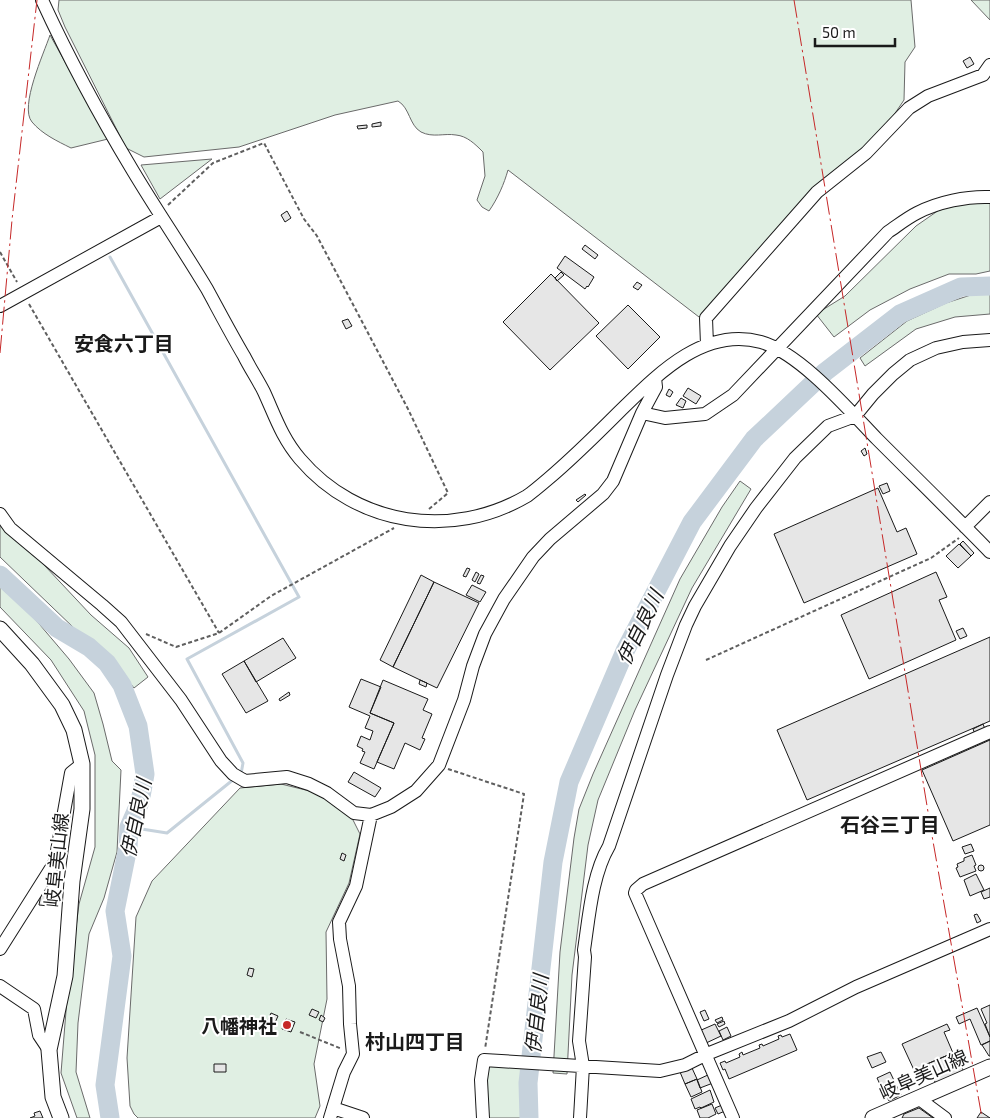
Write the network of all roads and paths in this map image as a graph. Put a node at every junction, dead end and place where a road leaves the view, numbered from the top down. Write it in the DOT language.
graph roads {
  1 [pos="42,0"];
  2 [pos="988,75"];
  3 [pos="990,197"];
  4 [pos="160,215"];
  5 [pos="0,252"];
  6 [pos="23,294"];
  7 [pos="0,306"];
  8 [pos="990,340"];
  9 [pos="707,346"];
  10 [pos="777,349"];
  11 [pos="655,378"];
  12 [pos="642,413"];
  13 [pos="852,413"];
  14 [pos="990,502"];
  15 [pos="0,514"];
  16 [pos="413,520"];
  17 [pos="967,529"];
  18 [pos="990,552"];
  19 [pos="0,629"];
  20 [pos="144,633"];
  21 [pos="219,633"];
  22 [pos="706,660"];
  23 [pos="990,732"];
  24 [pos="82,764"];
  25 [pos="439,765"];
  26 [pos="371,815"];
  27 [pos="990,929"];
  28 [pos="0,949"];
  29 [pos="0,986"];
  30 [pos="300,1032"];
  31 [pos="49,1050"];
  32 [pos="353,1054"];
  33 [pos="706,1054"];
  34 [pos="489,1060"];
  35 [pos="578,1065"];
  36 [pos="990,1067"];
  37 [pos="918,1098"];
  38 [pos="331,1113"];
  39 [pos="61,1118"];
  40 [pos="363,1118"];
  41 [pos="483,1118"];
  42 [pos="580,1118"];
  43 [pos="733,1118"];
  44 [pos="873,1118"];
  45 [pos="945,1118"];
  1 -- 4 [label="street"];
  2 -- 9 [label="street"];
  3 -- 10 [label="street"];
  4 -- 6 [label="street"];
  4 -- 16 [label="street"];
  4 -- 16 [label="path"];
  5 -- 6 [label="path"];
  6 -- 7 [label="street"];
  6 -- 21 [label="path"];
  8 -- 13 [label="street"];
  9 -- 10 [label="street"];
  9 -- 11 [label="street"];
  10 -- 12 [label="street"];
  10 -- 13 [label="street"];
  11 -- 12 [label="street"];
  11 -- 16 [label="street"];
  12 -- 25 [label="street"];
  13 -- 17 [label="street"];
  13 -- 35 [label="street"];
  14 -- 17 [label="street"];
  15 -- 26 [label="street"];
  16 -- 21 [label="path"];
  17 -- 18 [label="street"];
  17 -- 22 [label="path"];
  19 -- 24 [label="main road, 岐阜美山線"];
  20 -- 21 [label="path"];
  23 -- 33 [label="street"];
  24 -- 28 [label="street"];
  24 -- 31 [label="main road, 岐阜美山線"];
  25 -- 26 [label="street"];
  25 -- 34 [label="path"];
  26 -- 32 [label="street"];
  27 -- 33 [label="street"];
  29 -- 31 [label="street"];
  30 -- 32 [label="path"];
  31 -- 39 [label="main road, 岐阜美山線"];
  32 -- 38 [label="street"];
  33 -- 35 [label="street"];
  33 -- 43 [label="street"];
  34 -- 35 [label="street"];
  34 -- 41 [label="street"];
  35 -- 42 [label="street"];
  36 -- 37 [label="main road, 岐阜美山線"];
  37 -- 44 [label="main road, 岐阜美山線"];
  37 -- 45 [label="street"];
  38 -- 40 [label="street"];
}
